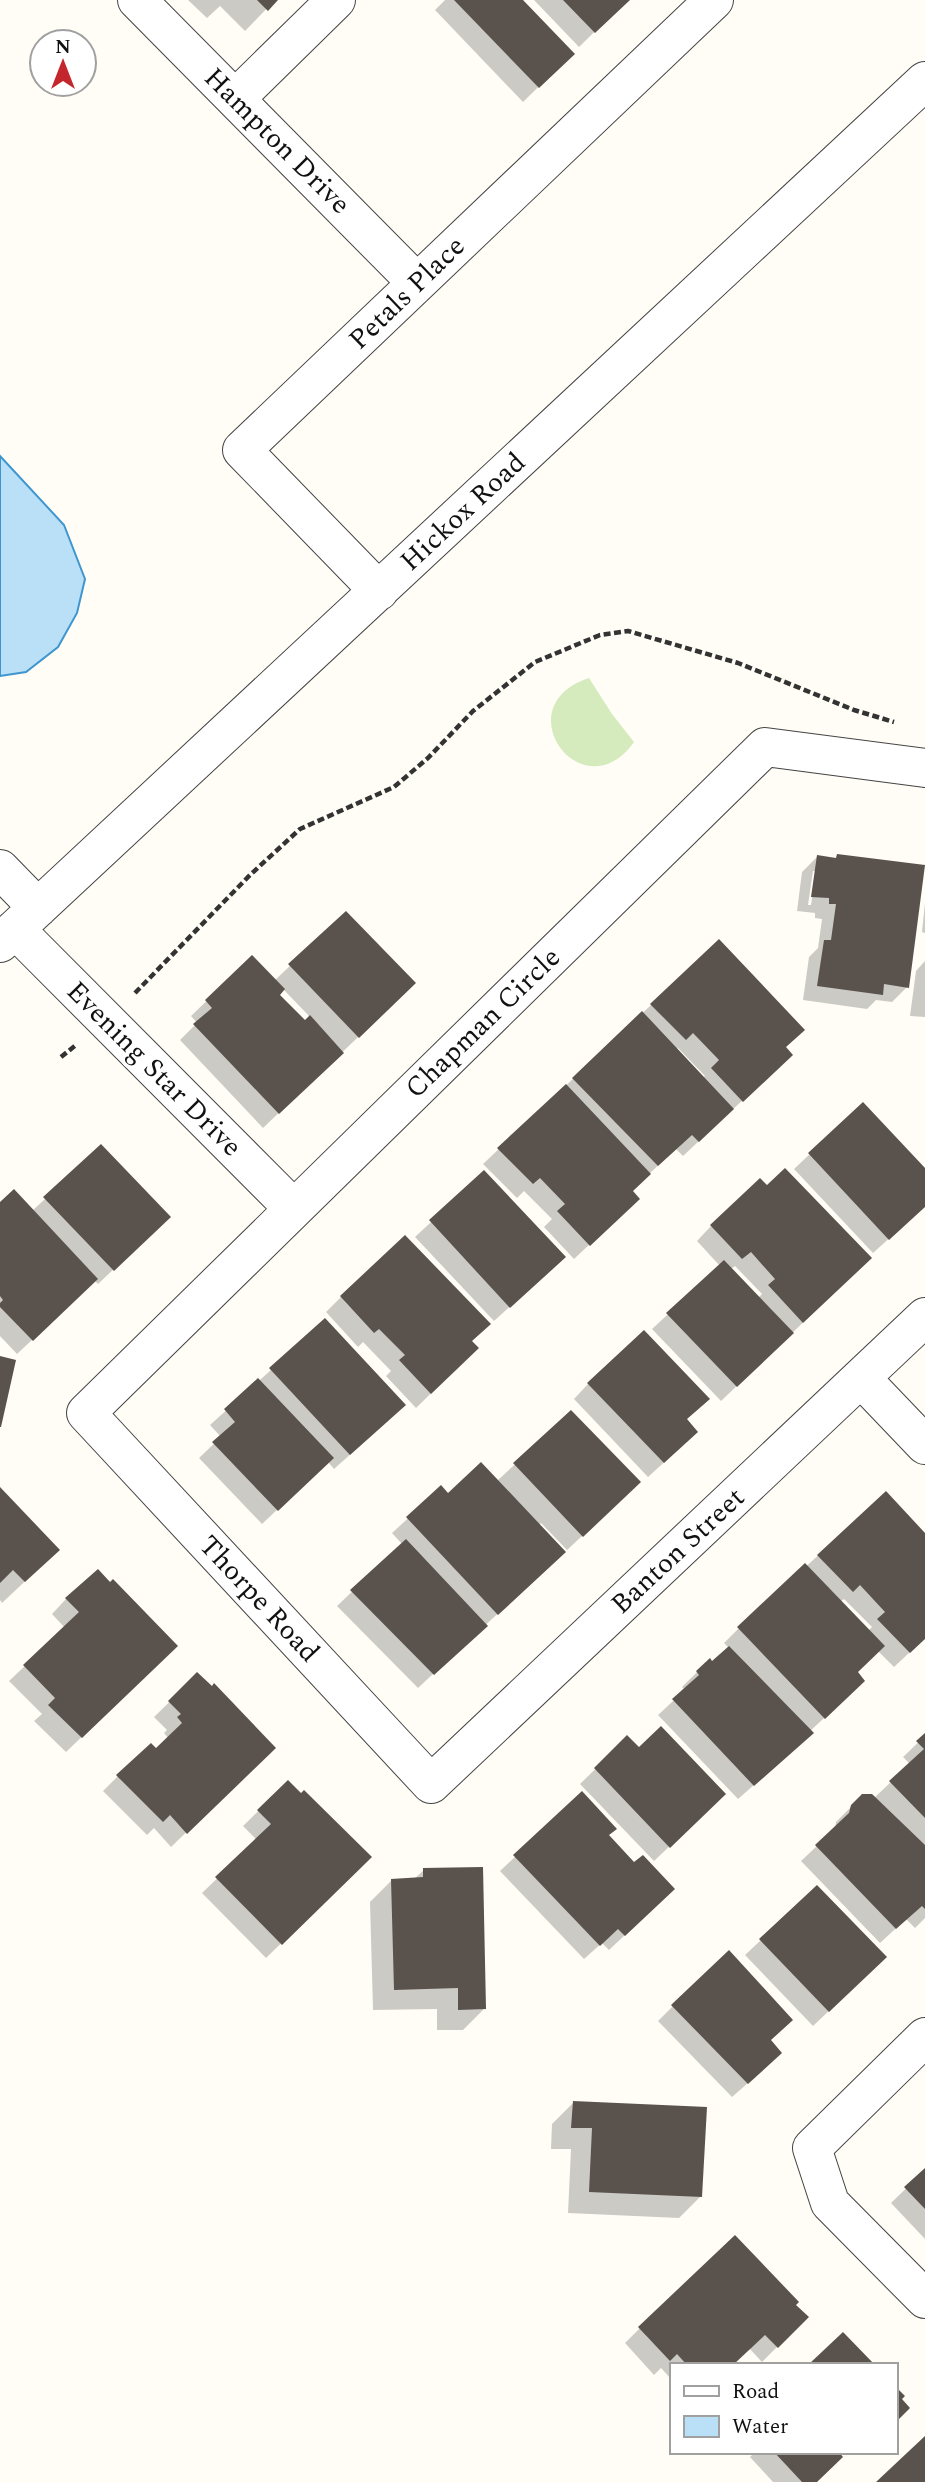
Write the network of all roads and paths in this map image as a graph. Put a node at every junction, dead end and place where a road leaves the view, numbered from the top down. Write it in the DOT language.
graph roads {
  1 [pos="137,0"];
  2 [pos="336,0"];
  3 [pos="714,0"];
  4 [pos="925,81"];
  5 [pos="235,99"];
  6 [pos="417,283"];
  7 [pos="379,591"];
  8 [pos="901,724"];
  9 [pos="925,768"];
  10 [pos="0,869"];
  11 [pos="18,926"];
  12 [pos="107,1021"];
  13 [pos="61,1057"];
  14 [pos="293,1208"];
  15 [pos="925,1317"];
  16 [pos="861,1378"];
  17 [pos="86,1413"];
  18 [pos="925,1446"];
  19 [pos="431,1784"];
  20 [pos="925,2037"];
  21 [pos="925,2299"];
  1 -- 5 [label="street, Hampton Drive"];
  2 -- 5 [label="street"];
  3 -- 6 [label="street, Petals Place"];
  4 -- 7 [label="street, Hickox Road"];
  5 -- 6 [label="street, Hampton Drive"];
  6 -- 7 [label="street, Petals Place"];
  7 -- 11 [label="street, Hickox Road"];
  8 -- 12 [label="path"];
  9 -- 14 [label="street, Chapman Circle"];
  10 -- 11 [label="street, Evening Star Drive"];
  11 -- 12 [label="street, Evening Star Drive"];
  12 -- 13 [label="path"];
  12 -- 14 [label="street, Evening Star Drive"];
  14 -- 17 [label="street, Chapman Circle"];
  15 -- 16 [label="street, Banton Street"];
  16 -- 18 [label="street"];
  16 -- 19 [label="street, Banton Street"];
  17 -- 19 [label="street, Thorpe Road"];
  20 -- 21 [label="street"];
}
